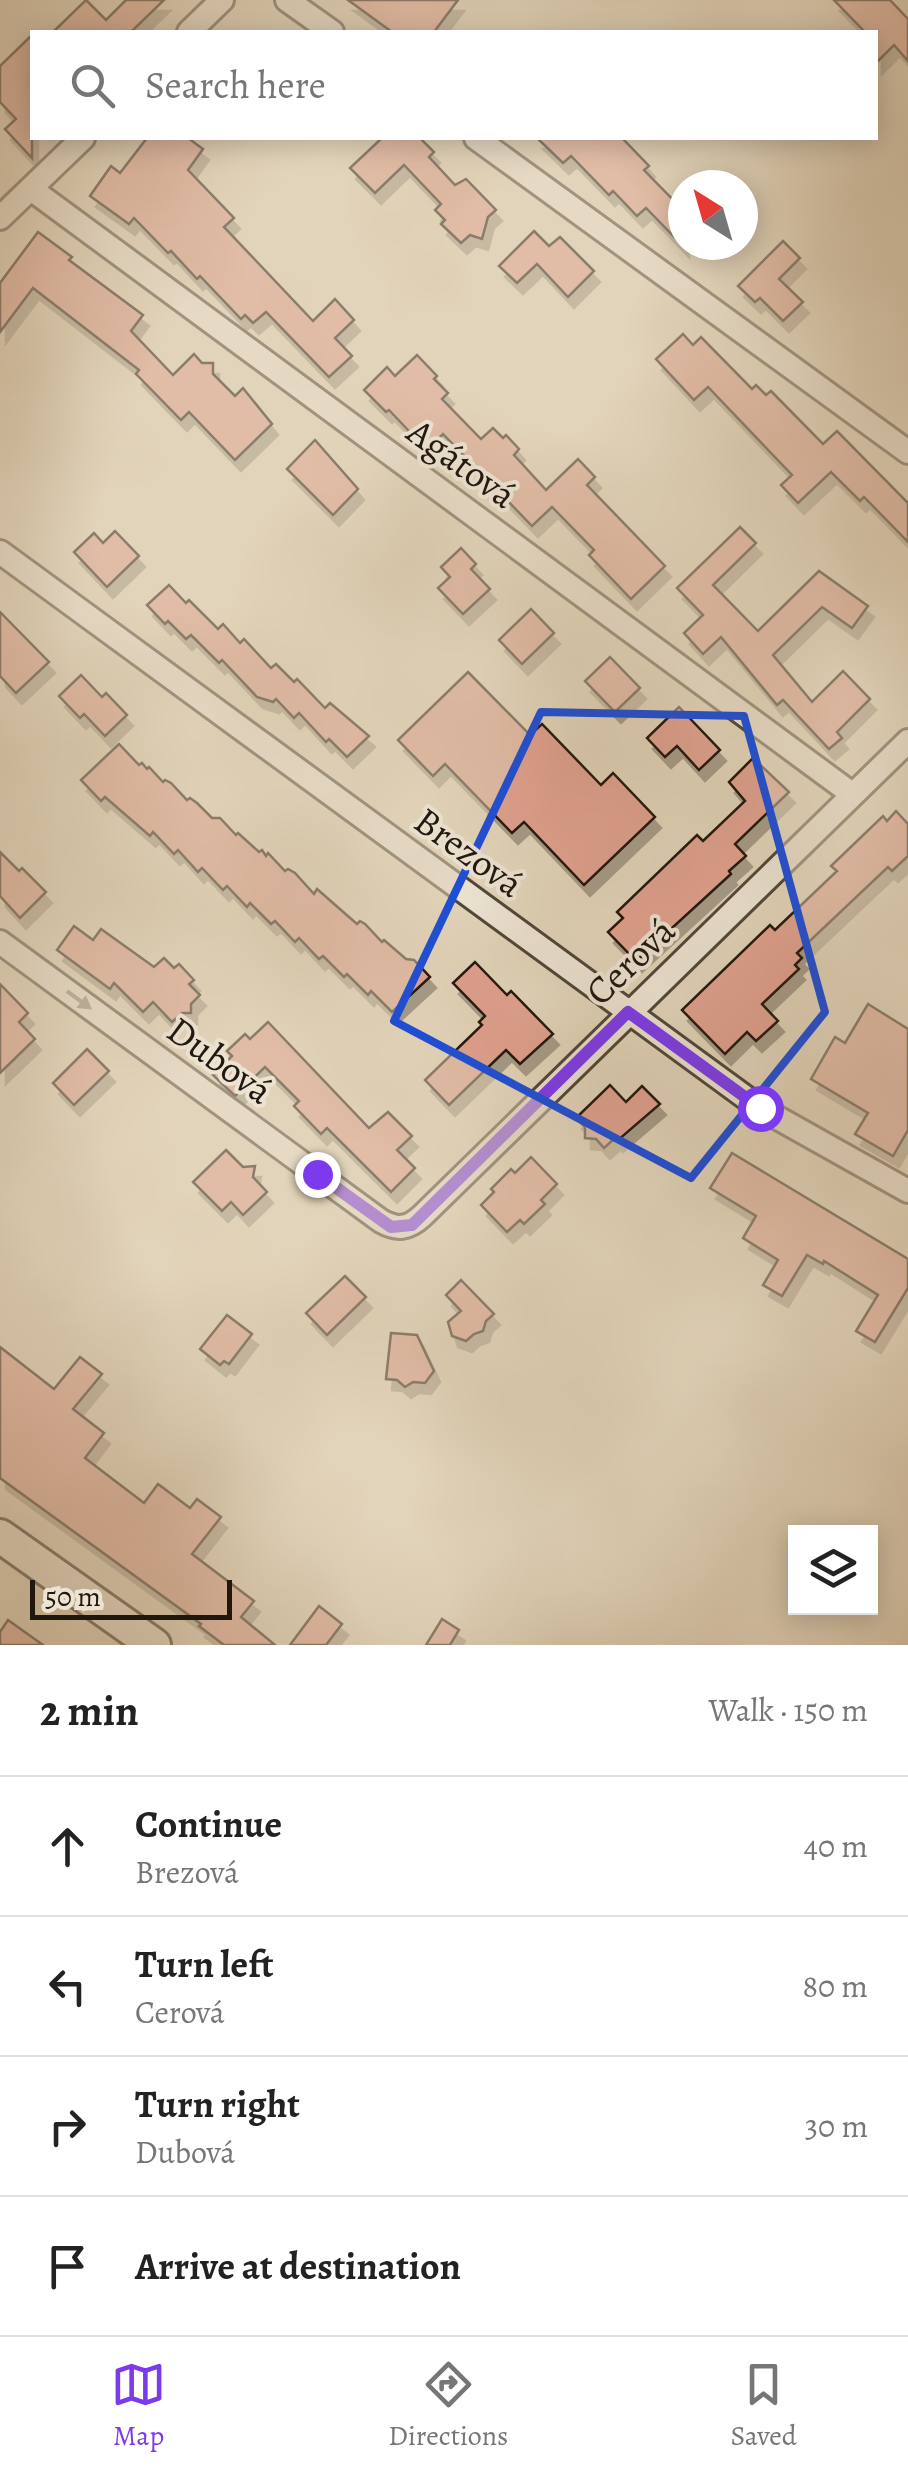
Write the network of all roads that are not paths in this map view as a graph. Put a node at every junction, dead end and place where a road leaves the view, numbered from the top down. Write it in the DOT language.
graph roads {
  1 [pos="222,0"];
  2 [pos="287,0"];
  3 [pos="191,30"];
  4 [pos="329,30"];
  5 [pos="81,140"];
  6 [pos="479,140"];
  7 [pos="31,189"];
  8 [pos="0,218"];
  9 [pos="908,452"];
  10 [pos="0,552"];
  11 [pos="908,741"];
  12 [pos="852,794"];
  13 [pos="0,942"];
  14 [pos="628,1012"];
  15 [pos="908,1191"];
  16 [pos="400,1228"];
  17 [pos="0,1536"];
  18 [pos="154,1645"];
  1 -- 3 [label="street"];
  2 -- 4 [label="street"];
  5 -- 7 [label="street"];
  6 -- 9 [label="street"];
  7 -- 8 [label="street"];
  7 -- 12 [label="street, Agátová"];
  10 -- 14 [label="street, Brezová"];
  11 -- 12 [label="street, Cerová"];
  12 -- 14 [label="street, Cerová"];
  13 -- 16 [label="street, Dubová, one-way"];
  14 -- 15 [label="street, Brezová"];
  14 -- 16 [label="street, Cerová"];
  17 -- 18 [label="main road"];
}
